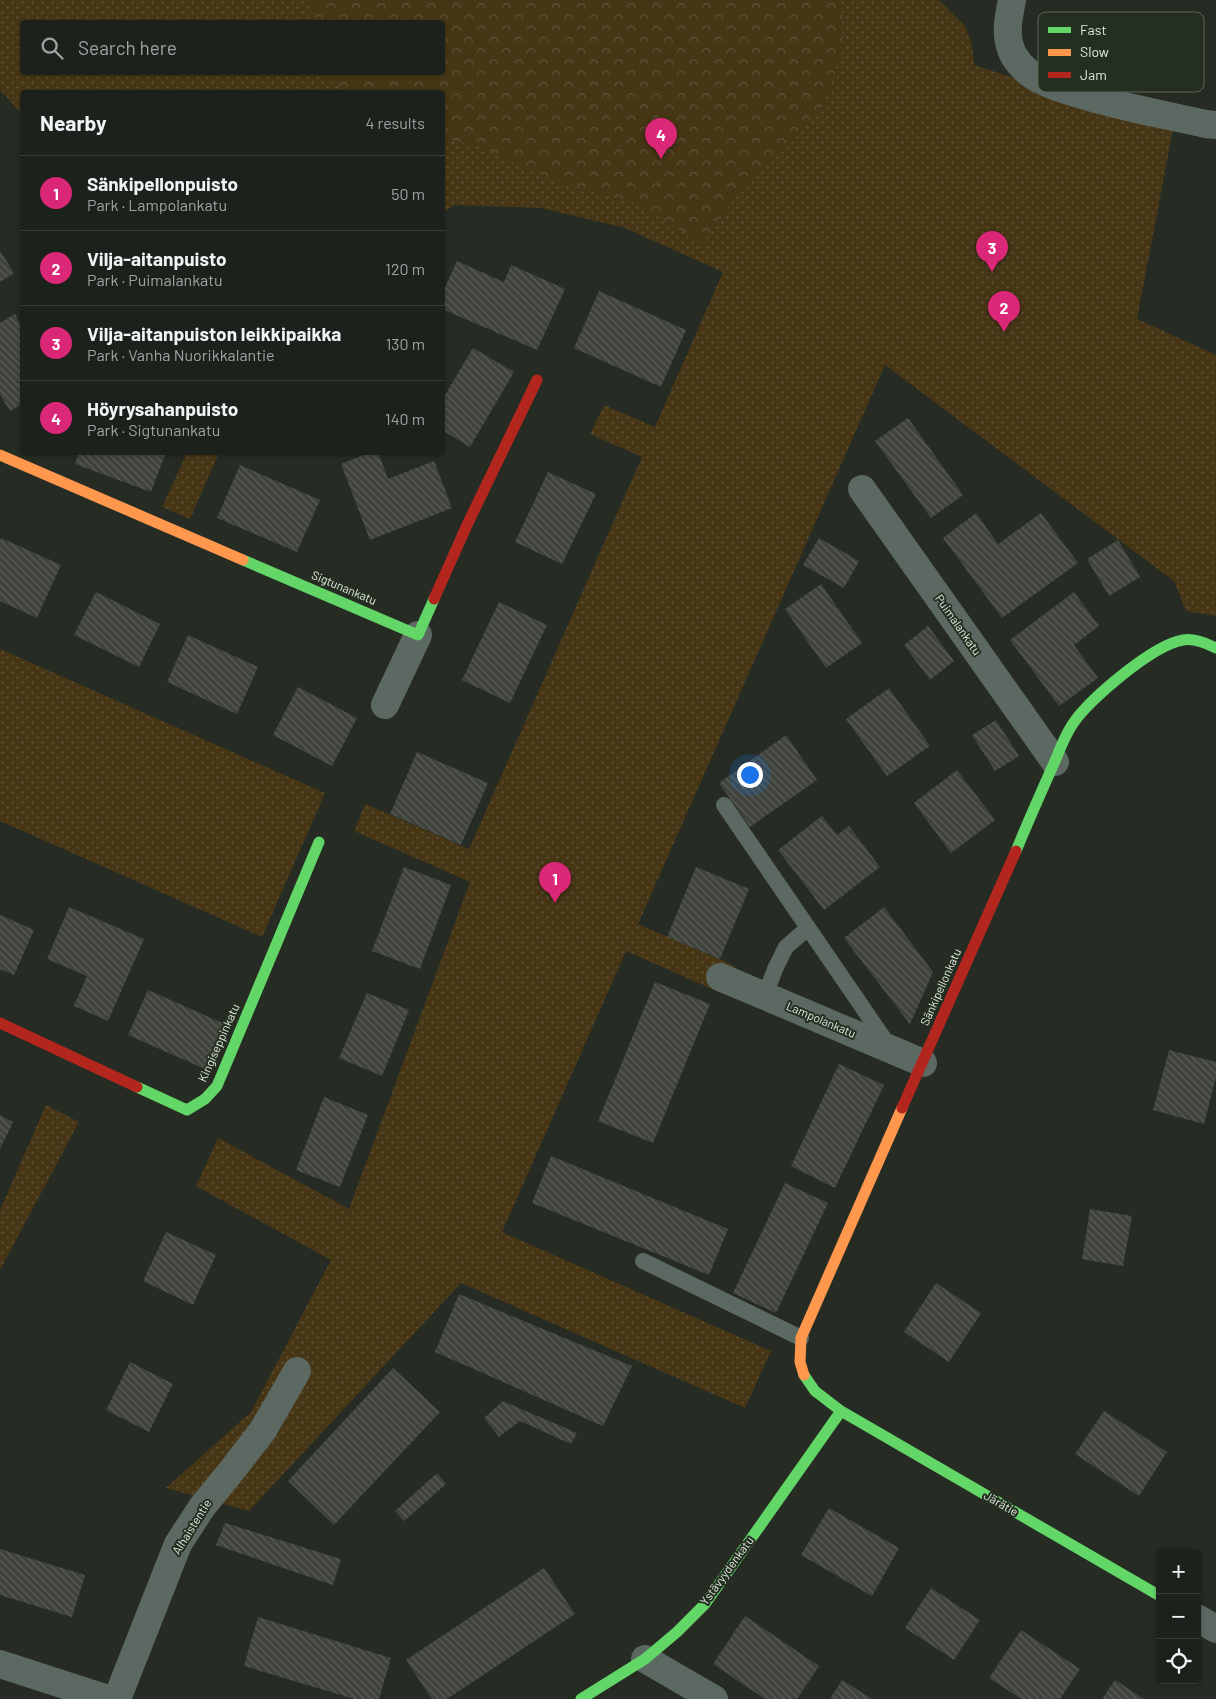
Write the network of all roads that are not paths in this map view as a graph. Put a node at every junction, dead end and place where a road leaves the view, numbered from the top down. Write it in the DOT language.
graph roads {
  1 [pos="1012,0"];
  2 [pos="1038,79"];
  3 [pos="1073,92"];
  4 [pos="1216,125"];
  5 [pos="537,380"];
  6 [pos="0,455"];
  7 [pos="862,489"];
  8 [pos="418,635"];
  9 [pos="1216,648"];
  10 [pos="385,705"];
  11 [pos="1055,762"];
  12 [pos="724,805"];
  13 [pos="319,842"];
  14 [pos="808,928"];
  15 [pos="720,977"];
  16 [pos="765,996"];
  17 [pos="0,1023"];
  18 [pos="892,1050"];
  19 [pos="923,1063"];
  20 [pos="643,1262"];
  21 [pos="801,1338"];
  22 [pos="297,1371"];
  23 [pos="841,1412"];
  24 [pos="1157,1594"];
  25 [pos="1201,1620"];
  26 [pos="1216,1629"];
  27 [pos="644,1659"];
  28 [pos="0,1664"];
  29 [pos="108,1699"];
  30 [pos="117,1699"];
  31 [pos="581,1699"];
  32 [pos="714,1699"];
  1 -- 2 [label="street"];
  3 -- 4 [label="street"];
  5 -- 8 [label="street"];
  6 -- 8 [label="street, Sigtunankatu"];
  7 -- 11 [label="street, Puimalankatu"];
  8 -- 10 [label="street"];
  9 -- 11 [label="street, Sänkipellonkatu"];
  11 -- 19 [label="street, Sänkipellonkatu"];
  12 -- 14 [label="lane"];
  13 -- 17 [label="street, Kingiseppinkatu"];
  14 -- 16 [label="lane"];
  14 -- 18 [label="lane"];
  15 -- 16 [label="street, Lampolankatu"];
  16 -- 18 [label="street, Lampolankatu"];
  18 -- 19 [label="street, Lampolankatu"];
  19 -- 21 [label="street, Sänkipellonkatu"];
  20 -- 21 [label="lane"];
  21 -- 23 [label="street, Sänkipellonkatu"];
  22 -- 30 [label="street, Alhaistentie"];
  23 -- 24 [label="street, Järätie"];
  23 -- 27 [label="street, Ystävyydenkatu"];
  25 -- 26 [label="street"];
  27 -- 31 [label="street, Ystävyydenkatu"];
  27 -- 32 [label="street"];
  28 -- 29 [label="street"];
}
